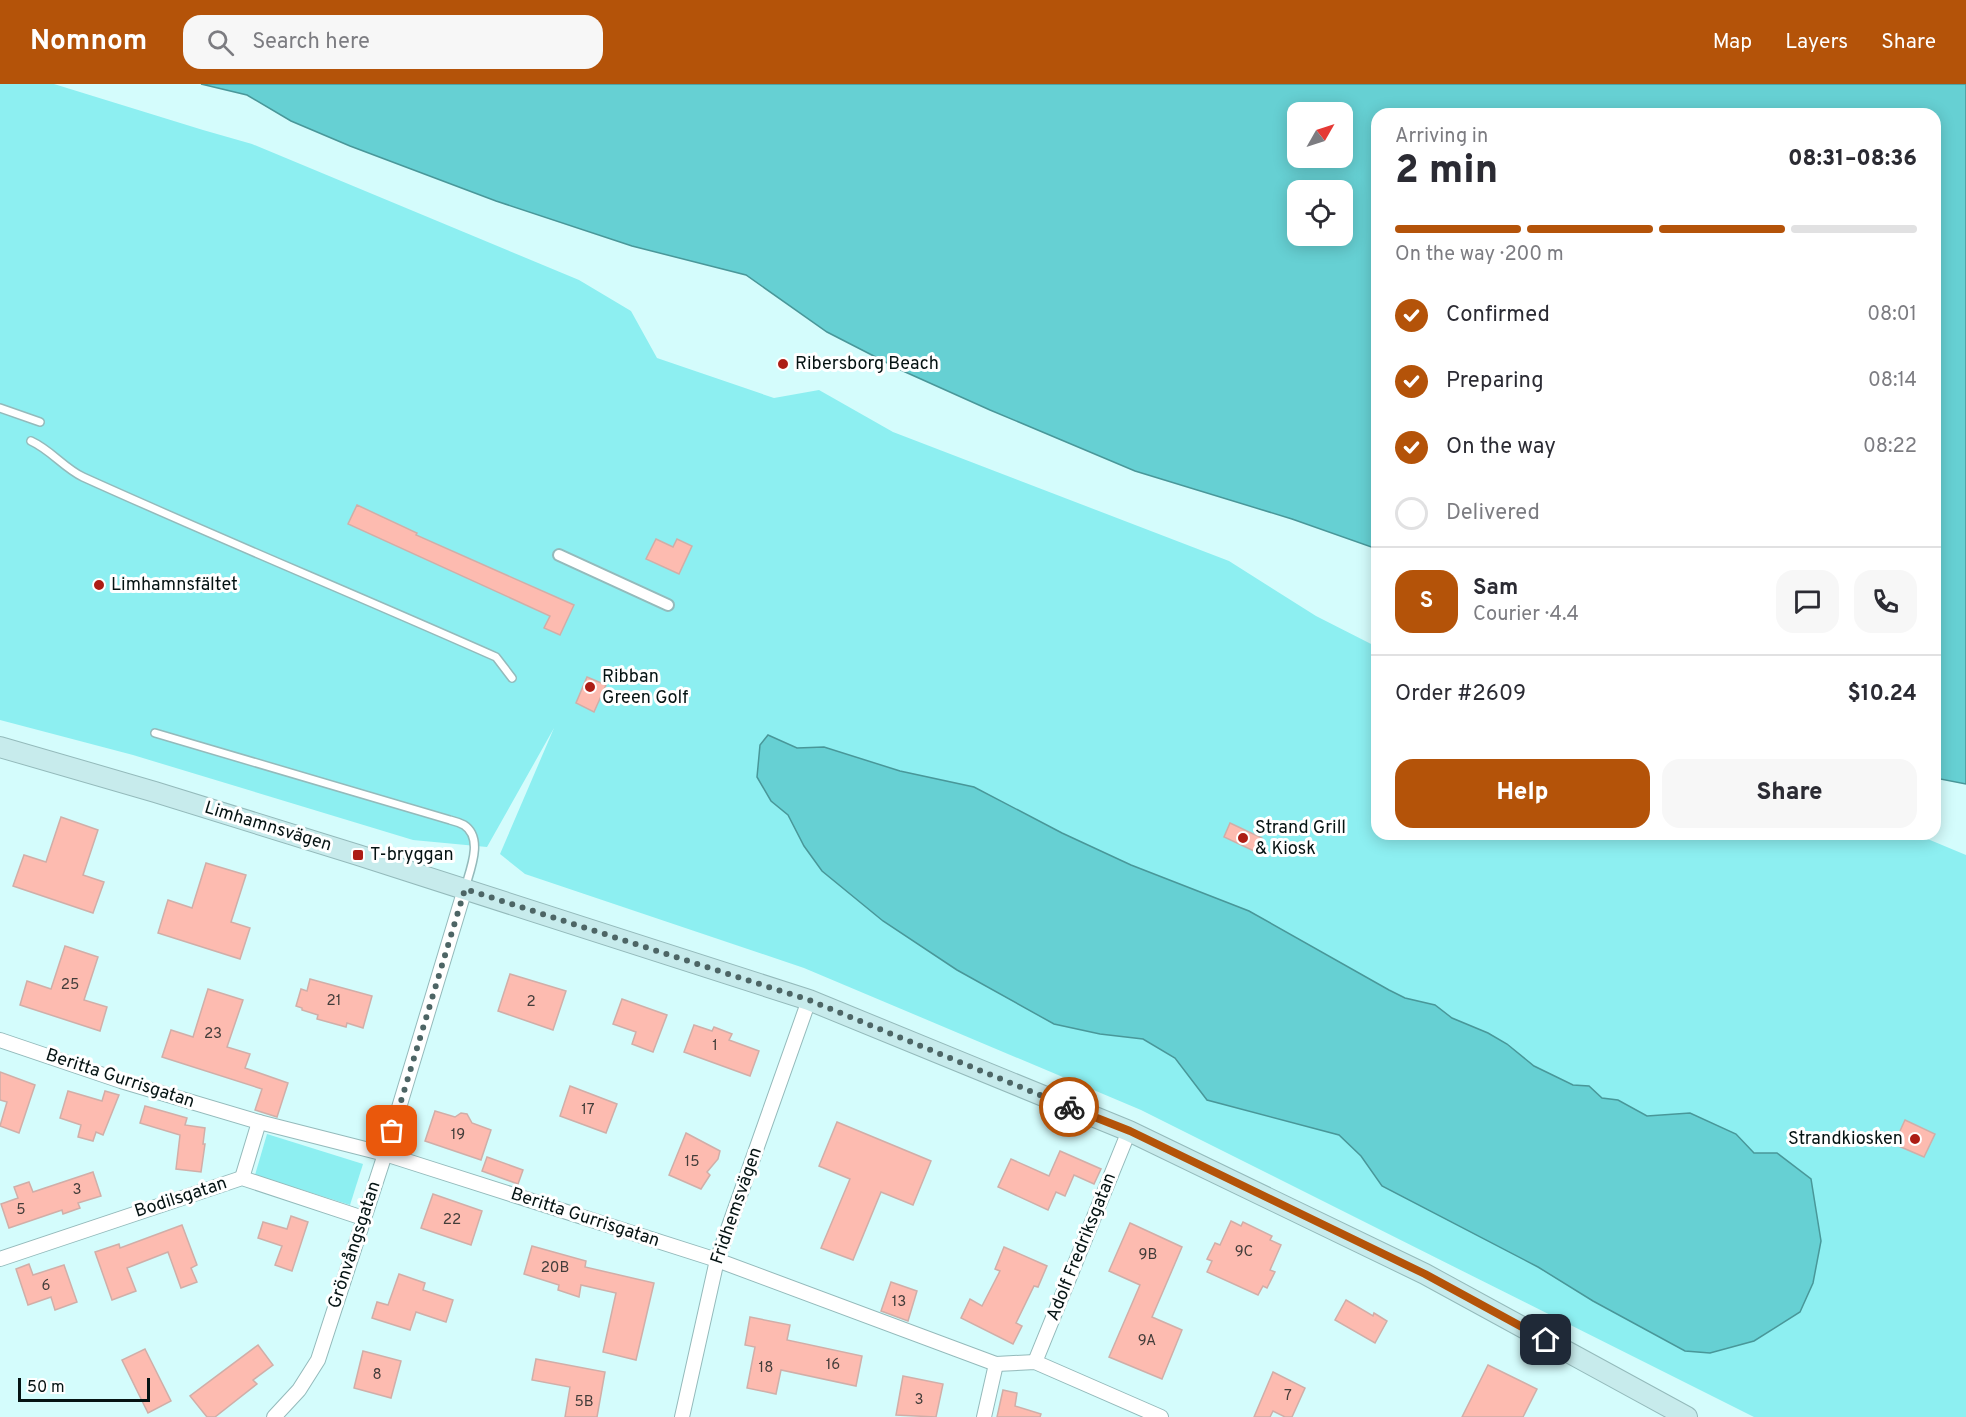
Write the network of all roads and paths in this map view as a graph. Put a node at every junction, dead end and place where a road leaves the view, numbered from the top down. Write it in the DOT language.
graph roads {
  1 [pos="0,408"];
  2 [pos="40,422"];
  3 [pos="31,441"];
  4 [pos="559,555"];
  5 [pos="668,605"];
  6 [pos="512,678"];
  7 [pos="155,733"];
  8 [pos="0,747"];
  9 [pos="465,889"];
  10 [pos="809,1000"];
  11 [pos="0,1040"];
  12 [pos="259,1122"];
  13 [pos="1130,1131"];
  14 [pos="385,1154"];
  15 [pos="242,1178"];
  16 [pos="363,1218"];
  17 [pos="0,1258"];
  18 [pos="717,1260"];
  19 [pos="1035,1362"];
  20 [pos="996,1364"];
  21 [pos="274,1417"];
  22 [pos="682,1417"];
  23 [pos="984,1417"];
  24 [pos="1161,1417"];
  25 [pos="1687,1417"];
  1 -- 2 [label="lane"];
  3 -- 6 [label="lane"];
  4 -- 5 [label="street"];
  7 -- 9 [label="lane"];
  8 -- 9 [label="main road, Limhamnsvägen"];
  9 -- 10 [label="main road, Limhamnsvägen"];
  9 -- 14 [label="street, Grönvångsgatan"];
  10 -- 13 [label="main road, Limhamnsvägen"];
  10 -- 18 [label="street, Fridhemsvägen"];
  11 -- 12 [label="street, Beritta Gurrisgatan"];
  12 -- 14 [label="street, Beritta Gurrisgatan"];
  12 -- 15 [label="street"];
  13 -- 19 [label="street, Adolf Fredriksgatan"];
  13 -- 25 [label="main road, Limhamnsvägen"];
  14 -- 16 [label="street, Grönvångsgatan"];
  14 -- 18 [label="street, Beritta Gurrisgatan"];
  15 -- 16 [label="street, Bodilsgatan"];
  15 -- 17 [label="street, Bodilsgatan"];
  16 -- 21 [label="street, Grönvångsgatan"];
  18 -- 20 [label="street, Beritta Gurrisgatan"];
  18 -- 22 [label="street, Fridhemsvägen"];
  19 -- 20 [label="street, Beritta Gurrisgatan"];
  19 -- 24 [label="street, Beritta Gurrisgatan"];
  20 -- 23 [label="street"];
}
